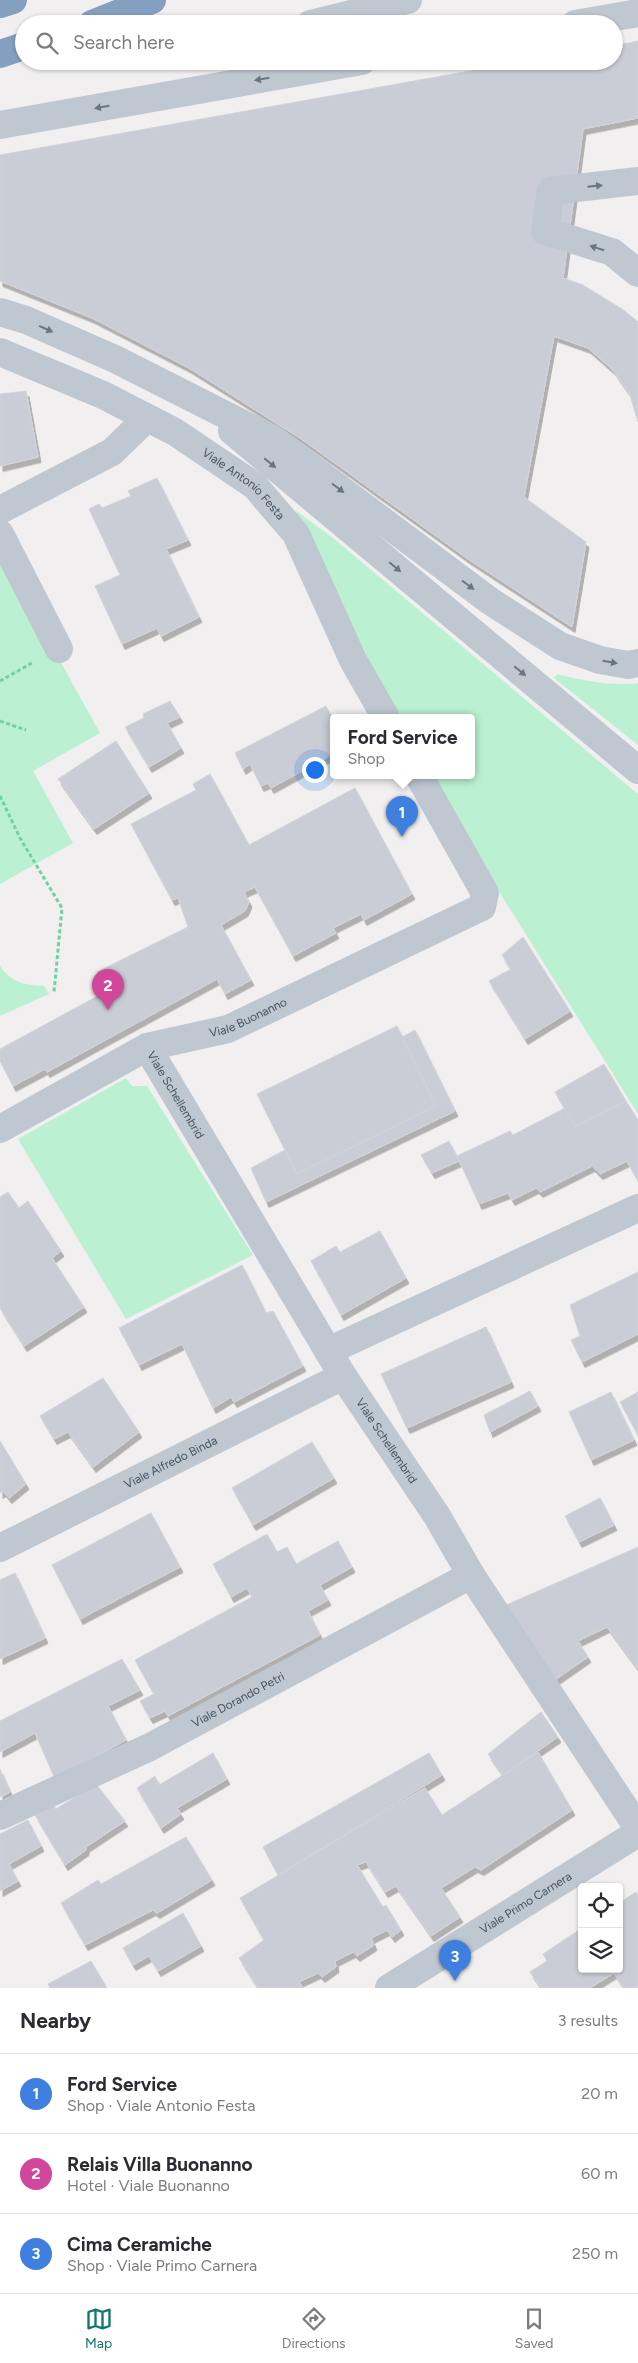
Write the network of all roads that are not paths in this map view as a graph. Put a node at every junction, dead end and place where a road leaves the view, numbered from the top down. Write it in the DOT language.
graph roads {
  1 [pos="13,0"];
  2 [pos="152,0"];
  3 [pos="408,0"];
  4 [pos="0,4"];
  5 [pos="638,13"];
  6 [pos="114,15"];
  7 [pos="347,15"];
  8 [pos="623,16"];
  9 [pos="15,49"];
  10 [pos="0,54"];
  11 [pos="15,56"];
  12 [pos="0,58"];
  13 [pos="311,70"];
  14 [pos="0,125"];
  15 [pos="638,181"];
  16 [pos="638,273"];
  17 [pos="0,312"];
  18 [pos="0,352"];
  19 [pos="193,398"];
  20 [pos="148,418"];
  21 [pos="0,510"];
  22 [pos="0,534"];
  23 [pos="58,648"];
  24 [pos="638,664"];
  25 [pos="384,714"];
  26 [pos="638,770"];
  27 [pos="420,779"];
  28 [pos="147,1047"];
  29 [pos="0,1129"];
  30 [pos="638,1208"];
  31 [pos="328,1352"];
  32 [pos="343,1376"];
  33 [pos="0,1548"];
  34 [pos="471,1576"];
  35 [pos="0,1816"];
  36 [pos="638,1828"];
  37 [pos="638,1833"];
  38 [pos="390,1988"];
  1 -- 4 [label="highway"];
  2 -- 6 [label="highway"];
  3 -- 7 [label="street"];
  5 -- 8 [label="street"];
  9 -- 10 [label="highway"];
  11 -- 12 [label="street"];
  13 -- 14 [label="street, one-way"];
  16 -- 15 [label="street, one-way"];
  17 -- 19 [label="street, one-way"];
  18 -- 20 [label="street, Viale Antonio Festa"];
  19 -- 24 [label="street, one-way"];
  19 -- 26 [label="street, one-way"];
  20 -- 21 [label="street"];
  20 -- 25 [label="street, Viale Antonio Festa"];
  22 -- 23 [label="street"];
  27 -- 28 [label="street, Viale Buonanno"];
  28 -- 29 [label="street, Viale Buonanno"];
  28 -- 31 [label="street, Viale Schellembrid"];
  30 -- 31 [label="street"];
  31 -- 32 [label="street, Viale Schellembrid"];
  32 -- 33 [label="street, Viale Alfredo Binda"];
  32 -- 34 [label="street, Viale Schellembrid"];
  34 -- 35 [label="street, Viale Dorando Petri"];
  34 -- 36 [label="street, Viale Schellembrid"];
  37 -- 38 [label="street, Viale Primo Carnera"];
}
